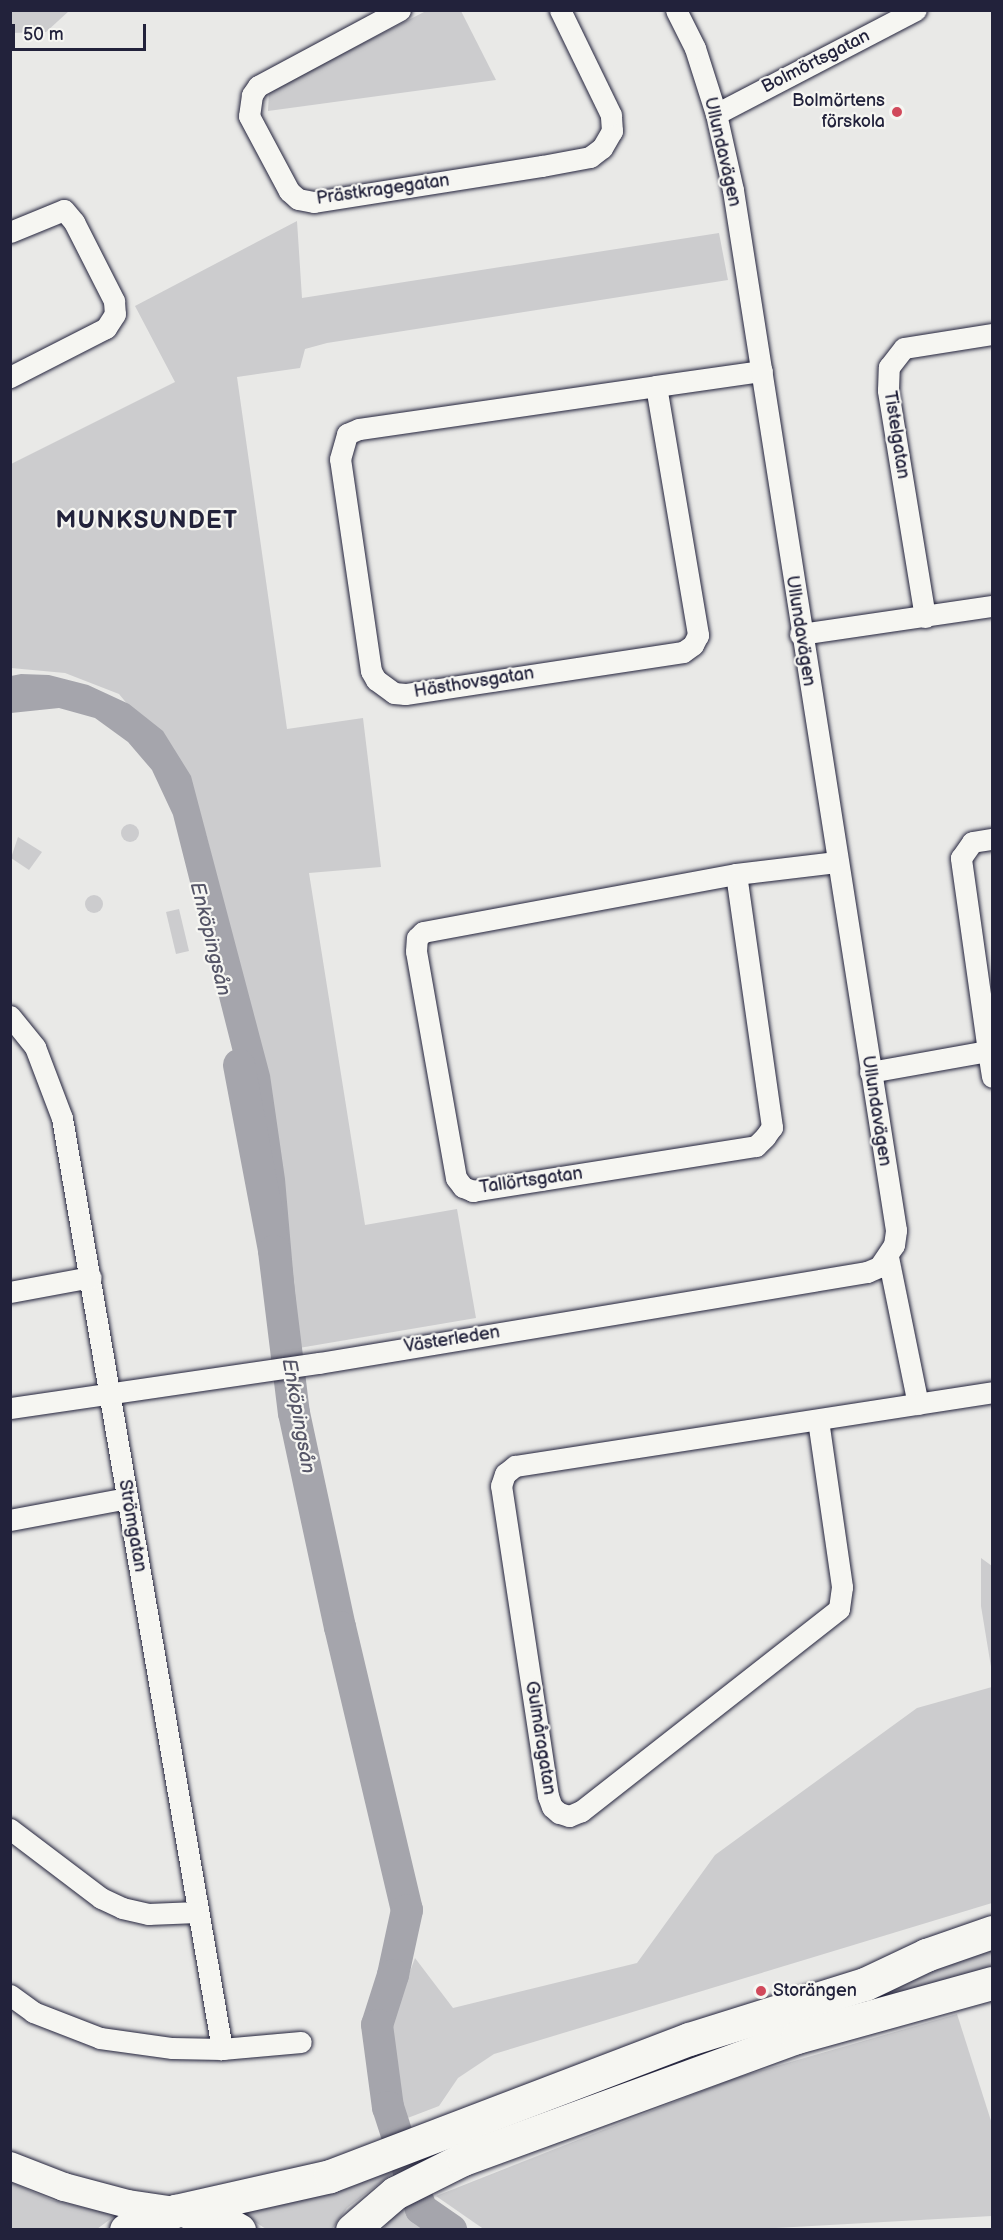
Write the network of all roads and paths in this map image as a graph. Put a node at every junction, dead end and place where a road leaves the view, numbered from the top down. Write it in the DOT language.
graph roads {
  1 [pos="400,10"];
  2 [pos="560,10"];
  3 [pos="676,10"];
  4 [pos="916,10"];
  5 [pos="716,114"];
  6 [pos="10,232"];
  7 [pos="993,334"];
  8 [pos="762,371"];
  9 [pos="10,377"];
  10 [pos="656,386"];
  11 [pos="993,606"];
  12 [pos="925,617"];
  13 [pos="800,634"];
  14 [pos="993,839"];
  15 [pos="836,862"];
  16 [pos="736,874"];
  17 [pos="10,1016"];
  18 [pos="988,1051"];
  19 [pos="870,1072"];
  20 [pos="993,1077"];
  21 [pos="888,1257"];
  22 [pos="91,1277"];
  23 [pos="10,1292"];
  24 [pos="993,1392"];
  25 [pos="108,1393"];
  26 [pos="918,1404"];
  27 [pos="10,1408"];
  28 [pos="818,1420"];
  29 [pos="127,1498"];
  30 [pos="10,1520"];
  31 [pos="10,1829"];
  32 [pos="197,1912"];
  33 [pos="993,1932"];
  34 [pos="993,1945"];
  35 [pos="881,1978"];
  36 [pos="993,1983"];
  37 [pos="10,1995"];
  38 [pos="301,2042"];
  39 [pos="222,2049"];
  40 [pos="10,2166"];
  41 [pos="179,2211"];
  42 [pos="126,2229"];
  43 [pos="239,2229"];
  44 [pos="352,2229"];
  1 -- 2 [label="street, Prästkragegatan"];
  3 -- 5 [label="street, Ullundavägen"];
  4 -- 5 [label="street, Bolmörtsgatan"];
  5 -- 8 [label="street, Ullundavägen"];
  6 -- 9 [label="street"];
  7 -- 12 [label="street, Tistelgatan"];
  8 -- 10 [label="street, Hästhovsgatan"];
  8 -- 13 [label="street, Ullundavägen"];
  10 -- 10 [label="street, Hästhovsgatan"];
  11 -- 12 [label="street"];
  12 -- 13 [label="street"];
  13 -- 15 [label="street, Ullundavägen"];
  14 -- 18 [label="street"];
  15 -- 16 [label="street, Tallörtsgatan"];
  15 -- 19 [label="street, Ullundavägen"];
  16 -- 16 [label="street, Tallörtsgatan"];
  17 -- 22 [label="street, Strömgatan"];
  18 -- 19 [label="street"];
  18 -- 20 [label="street"];
  19 -- 21 [label="street, Ullundavägen"];
  21 -- 25 [label="street, Västerleden"];
  21 -- 26 [label="street"];
  22 -- 23 [label="street"];
  22 -- 25 [label="street, Strömgatan"];
  24 -- 26 [label="street, Gulmåragatan"];
  25 -- 27 [label="street, Västerleden"];
  25 -- 29 [label="street, Strömgatan"];
  26 -- 28 [label="street, Gulmåragatan"];
  28 -- 28 [label="street, Gulmåragatan"];
  29 -- 30 [label="street"];
  29 -- 32 [label="street, Strömgatan"];
  31 -- 32 [label="street"];
  32 -- 39 [label="street, Strömgatan"];
  33 -- 35 [label="main road"];
  34 -- 35 [label="main road"];
  35 -- 41 [label="main road"];
  36 -- 44 [label="main road"];
  37 -- 39 [label="street"];
  38 -- 39 [label="street"];
  40 -- 41 [label="main road"];
  41 -- 42 [label="main road"];
  41 -- 43 [label="main road"];
}
